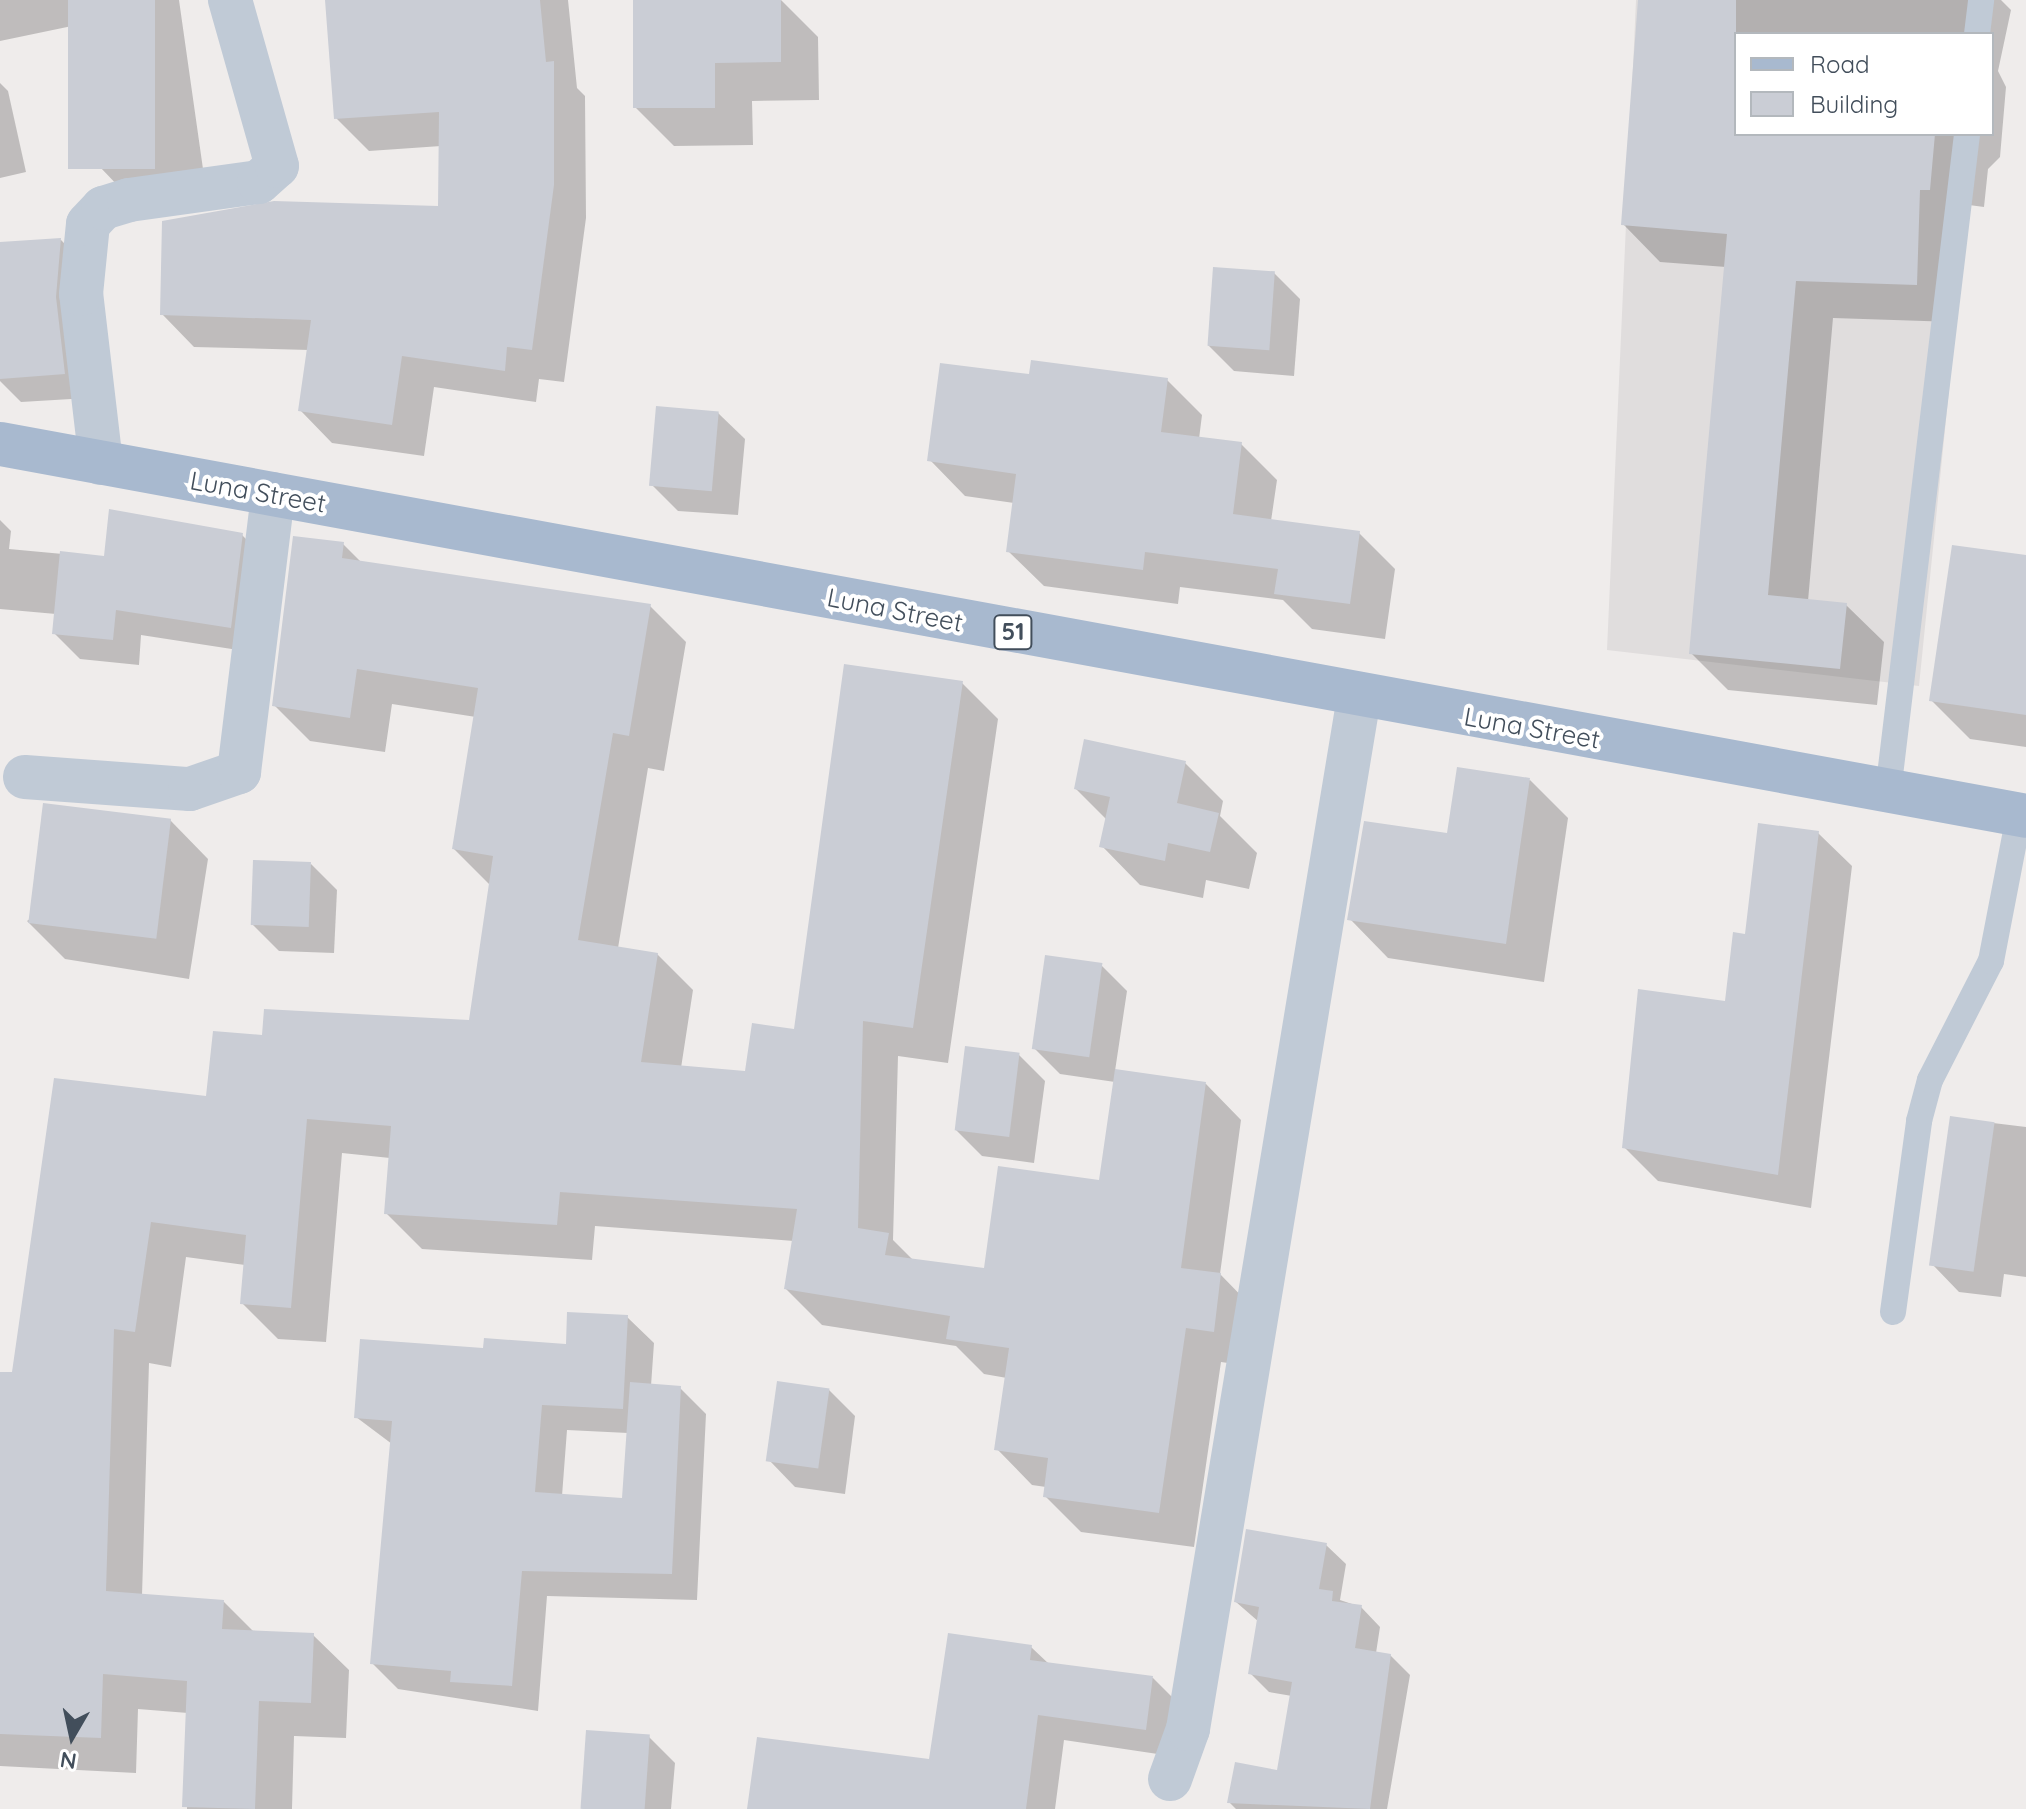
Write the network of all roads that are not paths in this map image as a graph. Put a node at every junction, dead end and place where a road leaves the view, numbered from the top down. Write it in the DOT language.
graph roads {
  1 [pos="230,0"];
  2 [pos="1981,0"];
  3 [pos="1977,32"];
  4 [pos="1967,136"];
  5 [pos="0,444"];
  6 [pos="101,463"];
  7 [pos="273,494"];
  8 [pos="1359,697"];
  9 [pos="25,777"];
  10 [pos="1888,792"];
  11 [pos="2023,815"];
  12 [pos="1893,1312"];
  13 [pos="1170,1779"];
  1 -- 6 [label="street"];
  2 -- 3 [label="lane"];
  4 -- 10 [label="lane"];
  5 -- 6 [label="main road, Luna Street / 51"];
  6 -- 7 [label="main road, Luna Street / 51"];
  7 -- 8 [label="main road, Luna Street / 51"];
  7 -- 9 [label="street"];
  8 -- 10 [label="main road, Luna Street / 51"];
  8 -- 13 [label="street"];
  10 -- 11 [label="main road, Luna Street / 51"];
  11 -- 12 [label="lane"];
}
